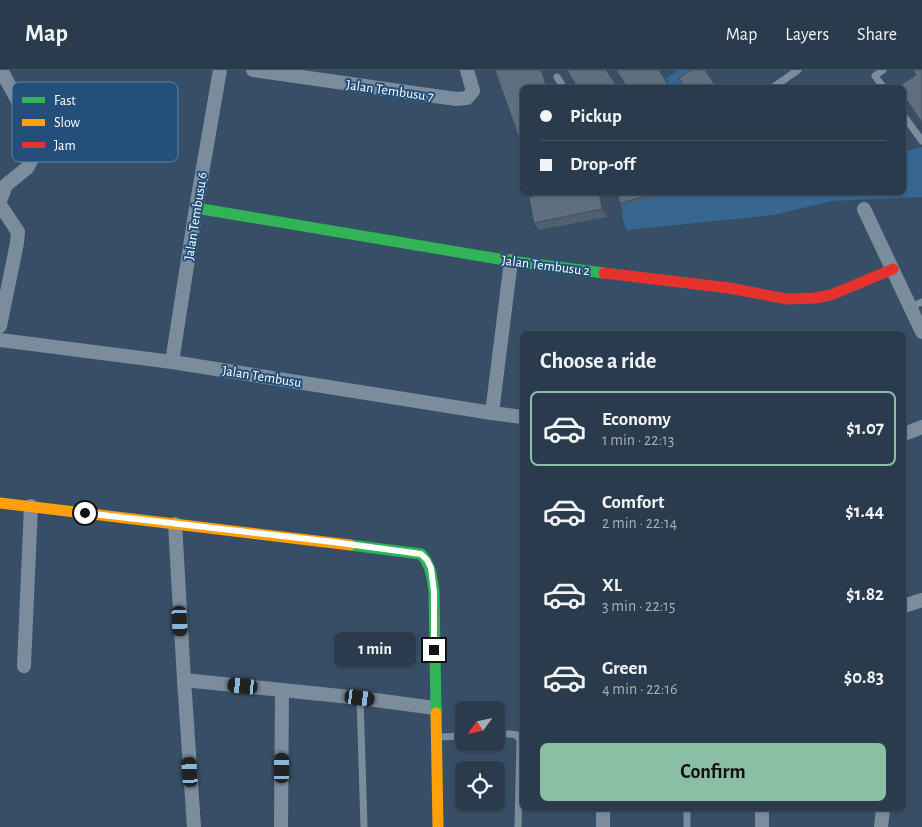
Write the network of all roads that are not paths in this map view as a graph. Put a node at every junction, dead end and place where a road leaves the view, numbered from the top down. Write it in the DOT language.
graph roads {
  1 [pos="1,70"];
  2 [pos="220,70"];
  3 [pos="254,70"];
  4 [pos="467,70"];
  5 [pos="798,70"];
  6 [pos="884,70"];
  7 [pos="557,77"];
  8 [pos="562,85"];
  9 [pos="776,85"];
  10 [pos="882,85"];
  11 [pos="12,90"];
  12 [pos="906,119"];
  13 [pos="922,141"];
  14 [pos="30,162"];
  15 [pos="0,203"];
  16 [pos="196,208"];
  17 [pos="864,210"];
  18 [pos="511,261"];
  19 [pos="893,270"];
  20 [pos="916,305"];
  21 [pos="0,326"];
  22 [pos="922,332"];
  23 [pos="0,340"];
  24 [pos="172,362"];
  25 [pos="492,413"];
  26 [pos="520,417"];
  27 [pos="922,427"];
  28 [pos="906,433"];
  29 [pos="0,503"];
  30 [pos="31,506"];
  31 [pos="175,524"];
  32 [pos="922,600"];
  33 [pos="906,605"];
  34 [pos="24,666"];
  35 [pos="184,680"];
  36 [pos="282,690"];
  37 [pos="360,698"];
  38 [pos="435,708"];
  39 [pos="505,734"];
  40 [pos="455,736"];
  41 [pos="436,737"];
  42 [pos="603,811"];
  43 [pos="687,811"];
  44 [pos="762,811"];
  45 [pos="883,811"];
  46 [pos="194,827"];
  47 [pos="281,827"];
  48 [pos="364,827"];
  49 [pos="438,827"];
  50 [pos="518,827"];
  51 [pos="603,827"];
  52 [pos="687,827"];
  53 [pos="762,827"];
  54 [pos="881,827"];
  1 -- 11 [label="street"];
  2 -- 16 [label="street, Jalan Tembusu 6"];
  3 -- 4 [label="street, Jalan Tembusu 7"];
  5 -- 9 [label="lane"];
  6 -- 10 [label="lane"];
  7 -- 8 [label="lane"];
  12 -- 13 [label="lane"];
  14 -- 15 [label="street"];
  15 -- 21 [label="street"];
  16 -- 18 [label="street, Jalan Tembusu 2"];
  16 -- 24 [label="street, Jalan Tembusu 6"];
  17 -- 19 [label="street"];
  18 -- 19 [label="street, Jalan Tembusu 2"];
  18 -- 25 [label="street"];
  19 -- 20 [label="street"];
  20 -- 22 [label="street"];
  23 -- 24 [label="street, Jalan Tembusu"];
  24 -- 25 [label="street, Jalan Tembusu"];
  25 -- 26 [label="street, Jalan Tembusu"];
  27 -- 28 [label="street"];
  29 -- 30 [label="street"];
  30 -- 31 [label="street"];
  30 -- 34 [label="street"];
  31 -- 35 [label="street"];
  31 -- 38 [label="street"];
  32 -- 33 [label="street"];
  35 -- 36 [label="street"];
  35 -- 46 [label="street"];
  36 -- 37 [label="street"];
  36 -- 47 [label="street"];
  37 -- 38 [label="street"];
  37 -- 48 [label="lane"];
  38 -- 41 [label="street"];
  39 -- 50 [label="lane"];
  40 -- 41 [label="lane"];
  41 -- 49 [label="street"];
  42 -- 51 [label="street"];
  43 -- 52 [label="lane"];
  44 -- 53 [label="street"];
  45 -- 54 [label="street"];
}
